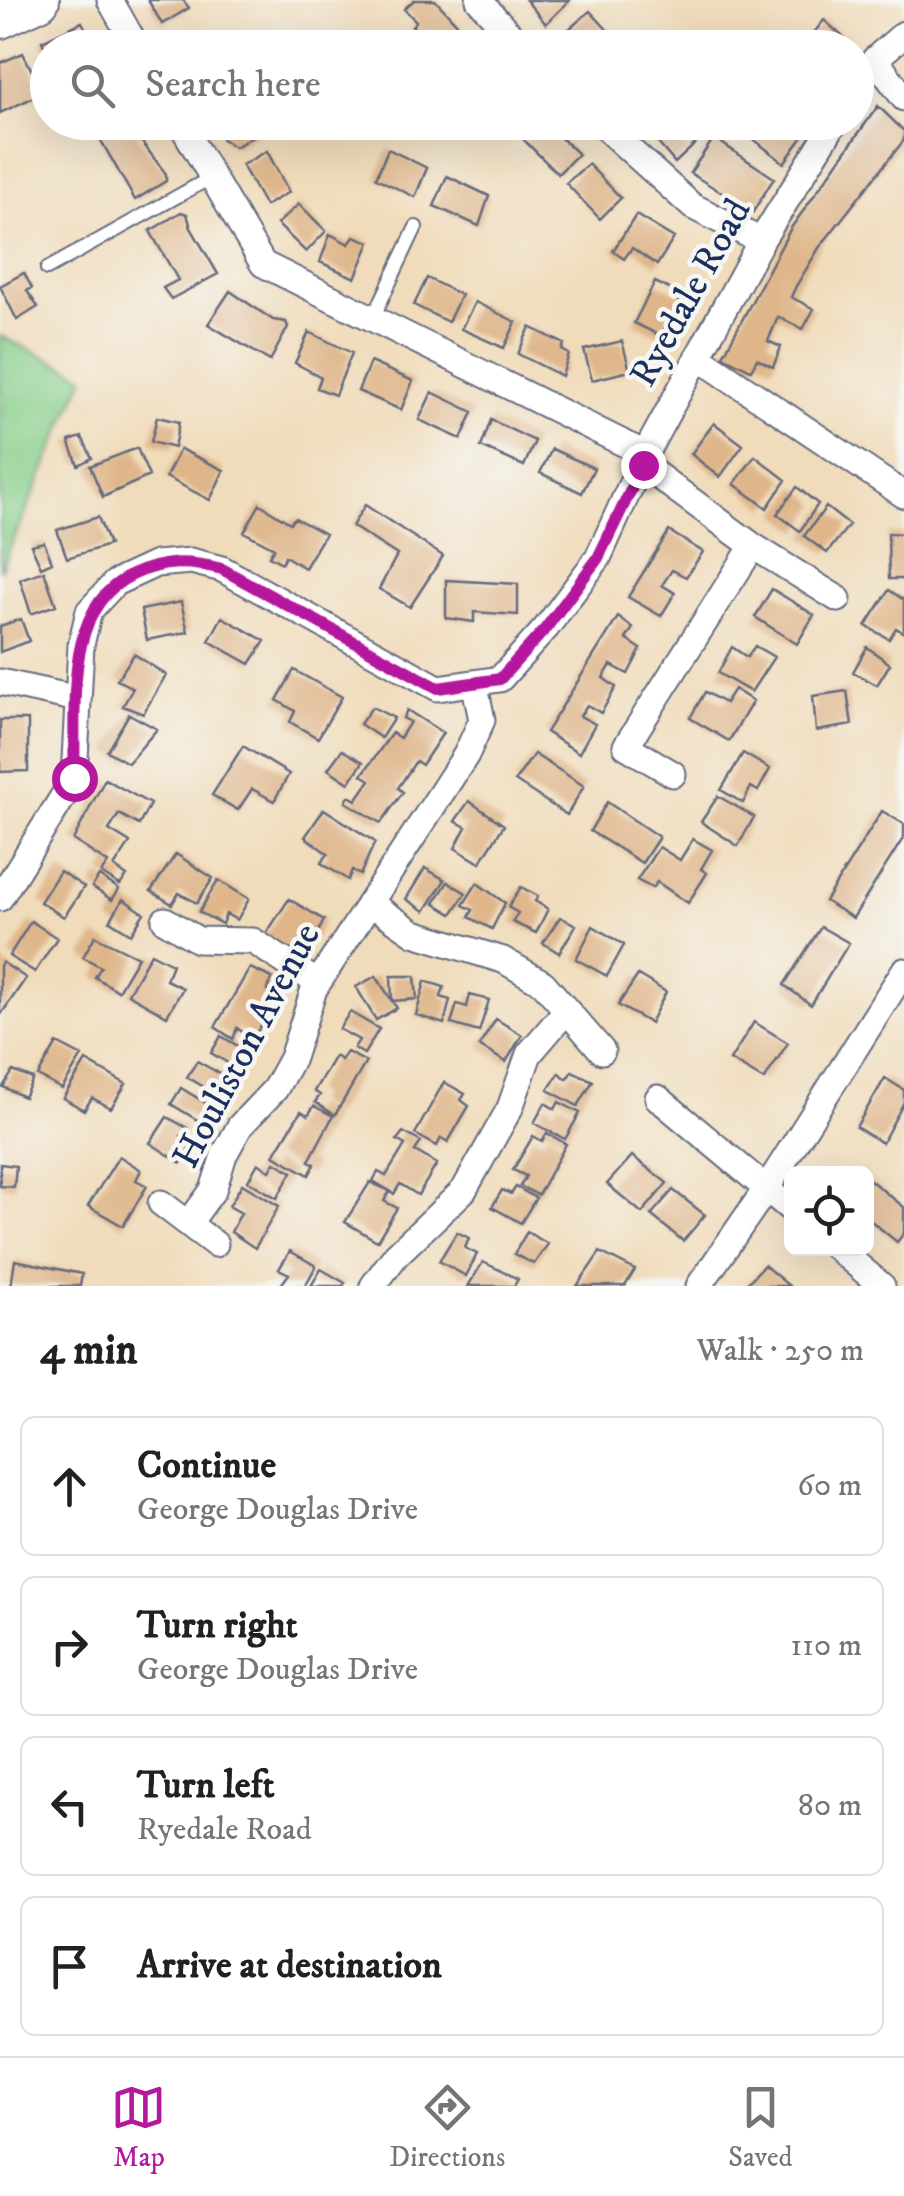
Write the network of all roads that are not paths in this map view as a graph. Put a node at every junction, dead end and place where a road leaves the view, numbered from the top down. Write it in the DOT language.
graph roads {
  1 [pos="38,0"];
  2 [pos="110,0"];
  3 [pos="479,0"];
  4 [pos="0,18"];
  5 [pos="127,30"];
  6 [pos="506,30"];
  7 [pos="904,34"];
  8 [pos="875,59"];
  9 [pos="904,98"];
  10 [pos="190,140"];
  11 [pos="619,140"];
  12 [pos="825,140"];
  13 [pos="212,177"];
  14 [pos="416,227"];
  15 [pos="761,241"];
  16 [pos="47,270"];
  17 [pos="372,320"];
  18 [pos="698,358"];
  19 [pos="644,459"];
  20 [pos="904,495"];
  21 [pos="752,546"];
  22 [pos="838,599"];
  23 [pos="0,682"];
  24 [pos="475,686"];
  25 [pos="78,699"];
  26 [pos="674,774"];
  27 [pos="0,898"];
  28 [pos="370,902"];
  29 [pos="165,920"];
  30 [pos="904,971"];
  31 [pos="318,983"];
  32 [pos="565,1012"];
  33 [pos="602,1051"];
  34 [pos="658,1098"];
  35 [pos="766,1189"];
  36 [pos="161,1204"];
  37 [pos="784,1204"];
  38 [pos="189,1223"];
  39 [pos="214,1244"];
  40 [pos="846,1256"];
  41 [pos="373,1286"];
  42 [pos="699,1286"];
  43 [pos="882,1286"];
  1 -- 4 [label="main road"];
  2 -- 5 [label="street"];
  3 -- 6 [label="street"];
  7 -- 8 [label="street"];
  8 -- 9 [label="street"];
  10 -- 13 [label="street"];
  11 -- 15 [label="street"];
  12 -- 15 [label="street, Ryedale Road"];
  13 -- 16 [label="lane"];
  13 -- 17 [label="street"];
  14 -- 17 [label="lane"];
  15 -- 18 [label="street, Ryedale Road"];
  17 -- 19 [label="street"];
  18 -- 19 [label="street, Ryedale Road"];
  18 -- 20 [label="street"];
  19 -- 21 [label="street"];
  19 -- 24 [label="street, Ryedale Road"];
  21 -- 22 [label="street"];
  21 -- 26 [label="street"];
  23 -- 25 [label="street"];
  24 -- 25 [label="street"];
  24 -- 28 [label="street, Houliston Avenue"];
  25 -- 27 [label="street"];
  28 -- 31 [label="street, Houliston Avenue"];
  28 -- 32 [label="street"];
  29 -- 31 [label="street"];
  30 -- 35 [label="street"];
  31 -- 38 [label="street, Houliston Avenue"];
  32 -- 33 [label="street"];
  32 -- 41 [label="street"];
  34 -- 35 [label="street"];
  35 -- 37 [label="street"];
  35 -- 42 [label="street"];
  36 -- 38 [label="street"];
  38 -- 39 [label="street"];
  40 -- 43 [label="street"];
}
